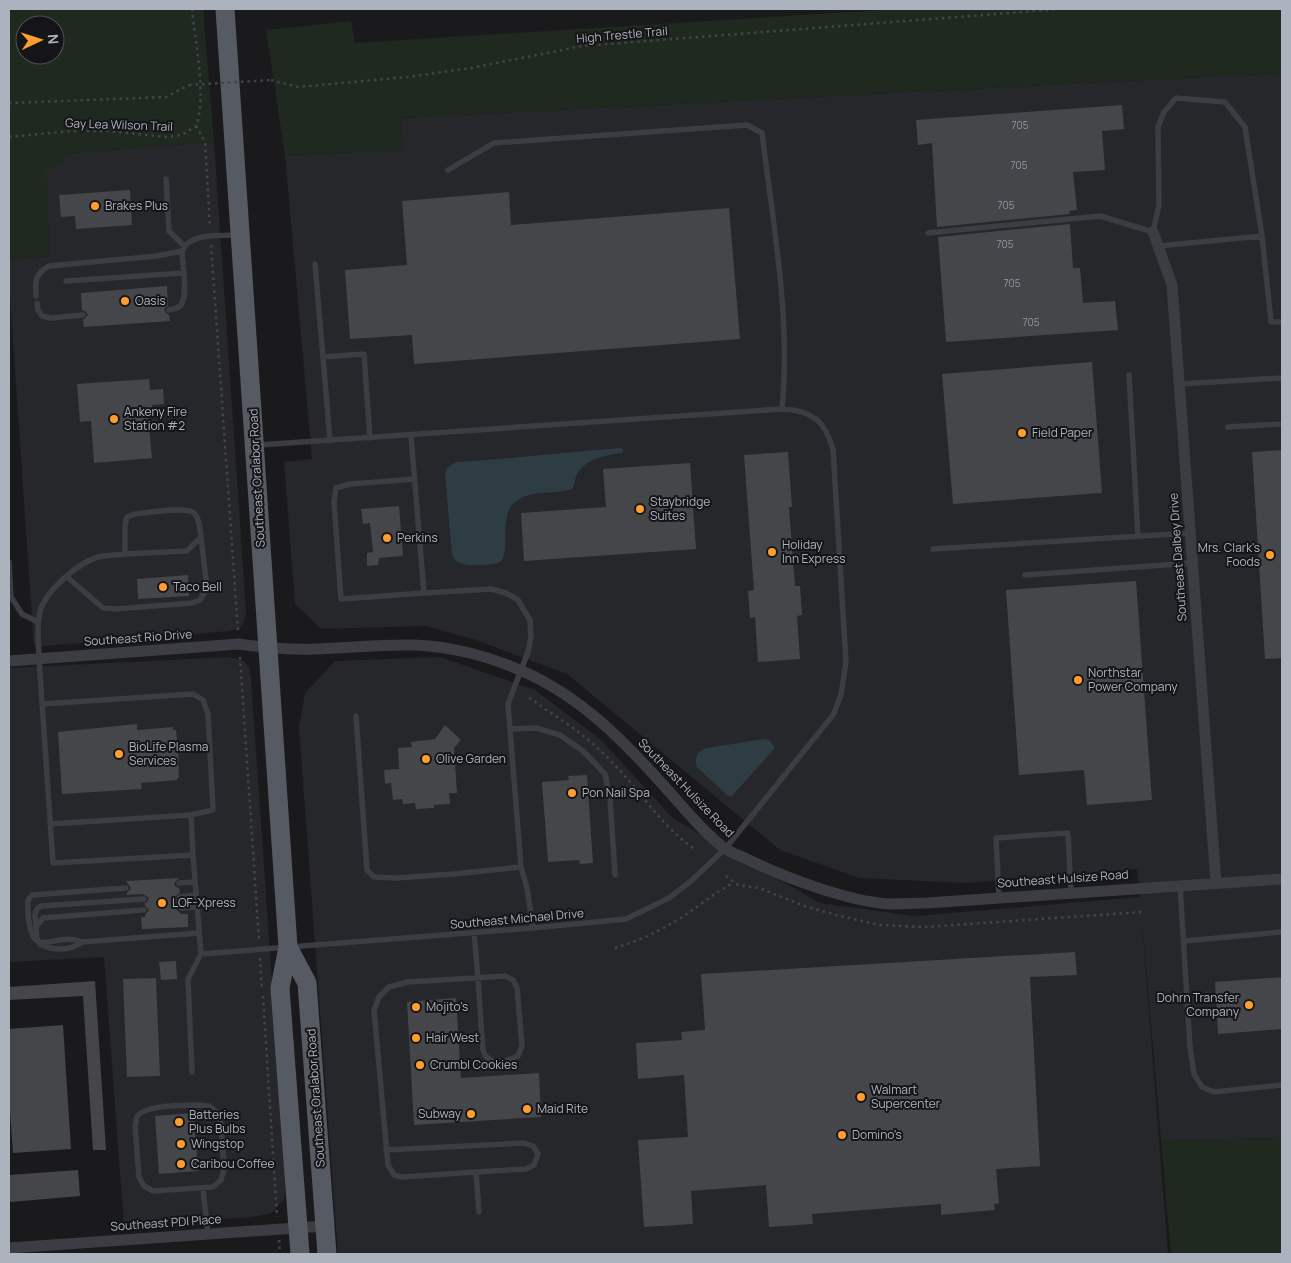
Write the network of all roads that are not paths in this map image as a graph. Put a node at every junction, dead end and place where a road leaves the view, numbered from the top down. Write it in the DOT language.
graph roads {
  1 [pos="225,9"];
  2 [pos="448,170"];
  3 [pos="166,179"];
  4 [pos="1153,232"];
  5 [pos="928,233"];
  6 [pos="240,235"];
  7 [pos="1262,236"];
  8 [pos="1158,246"];
  9 [pos="183,248"];
  10 [pos="315,264"];
  11 [pos="183,272"];
  12 [pos="66,281"];
  13 [pos="36,296"];
  14 [pos="37,303"];
  15 [pos="169,310"];
  16 [pos="83,315"];
  17 [pos="1282,322"];
  18 [pos="323,357"];
  19 [pos="1129,375"];
  20 [pos="1282,378"];
  21 [pos="1179,384"];
  22 [pos="782,409"];
  23 [pos="1282,424"];
  24 [pos="1228,427"];
  25 [pos="411,436"];
  26 [pos="370,438"];
  27 [pos="330,441"];
  28 [pos="256,446"];
  29 [pos="415,480"];
  30 [pos="1190,532"];
  31 [pos="1138,536"];
  32 [pos="201,537"];
  33 [pos="933,550"];
  34 [pos="125,554"];
  35 [pos="9,562"];
  36 [pos="1192,563"];
  37 [pos="1025,575"];
  38 [pos="67,577"];
  39 [pos="424,593"];
  40 [pos="38,622"];
  41 [pos="268,648"];
  42 [pos="39,658"];
  43 [pos="9,661"];
  44 [pos="522,670"];
  45 [pos="42,704"];
  46 [pos="356,716"];
  47 [pos="510,729"];
  48 [pos="190,815"];
  49 [pos="50,824"];
  50 [pos="725,849"];
  51 [pos="193,854"];
  52 [pos="521,867"];
  53 [pos="615,875"];
  54 [pos="1282,879"];
  55 [pos="195,882"];
  56 [pos="1216,883"];
  57 [pos="179,884"];
  58 [pos="1180,886"];
  59 [pos="126,888"];
  60 [pos="1071,892"];
  61 [pos="196,896"];
  62 [pos="180,897"];
  63 [pos="999,897"];
  64 [pos="144,899"];
  65 [pos="197,907"];
  66 [pos="181,908"];
  67 [pos="144,910"];
  68 [pos="36,927"];
  69 [pos="533,928"];
  70 [pos="1282,932"];
  71 [pos="199,933"];
  72 [pos="474,933"];
  73 [pos="1184,941"];
  74 [pos="82,942"];
  75 [pos="38,943"];
  76 [pos="288,947"];
  77 [pos="200,954"];
  78 [pos="478,978"];
  79 [pos="192,1072"];
  80 [pos="1282,1085"];
  81 [pos="386,1150"];
  82 [pos="476,1172"];
  83 [pos="203,1189"];
  84 [pos="479,1212"];
  85 [pos="325,1226"];
  86 [pos="298,1228"];
  87 [pos="208,1234"];
  88 [pos="9,1248"];
  89 [pos="300,1254"];
  90 [pos="327,1254"];
  1 -- 6 [label="main road, Southeast Oralabor Road"];
  2 -- 22 [label="lane"];
  3 -- 9 [label="lane"];
  4 -- 5 [label="lane"];
  4 -- 7 [label="lane"];
  4 -- 8 [label="street, Southeast Dalbey Drive"];
  6 -- 9 [label="lane"];
  6 -- 28 [label="main road, Southeast Oralabor Road"];
  7 -- 8 [label="lane"];
  7 -- 17 [label="lane"];
  8 -- 21 [label="street, Southeast Dalbey Drive"];
  9 -- 11 [label="lane"];
  9 -- 13 [label="lane"];
  10 -- 18 [label="lane"];
  11 -- 12 [label="lane"];
  11 -- 15 [label="lane"];
  14 -- 16 [label="lane"];
  18 -- 26 [label="lane"];
  18 -- 27 [label="lane"];
  19 -- 31 [label="lane"];
  20 -- 21 [label="lane"];
  21 -- 30 [label="street, Southeast Dalbey Drive"];
  22 -- 25 [label="lane, Southeast Michael Drive"];
  22 -- 50 [label="lane, Southeast Michael Drive"];
  23 -- 24 [label="lane"];
  25 -- 26 [label="lane, Southeast Michael Drive"];
  25 -- 29 [label="lane"];
  26 -- 27 [label="lane, Southeast Michael Drive"];
  27 -- 28 [label="lane, Southeast Michael Drive"];
  28 -- 41 [label="main road, Southeast Oralabor Road"];
  29 -- 39 [label="lane"];
  29 -- 39 [label="lane"];
  30 -- 31 [label="lane"];
  30 -- 36 [label="street, Southeast Dalbey Drive"];
  31 -- 33 [label="lane"];
  32 -- 34 [label="lane"];
  32 -- 34 [label="lane"];
  32 -- 38 [label="lane"];
  34 -- 38 [label="lane"];
  35 -- 40 [label="lane"];
  36 -- 37 [label="lane"];
  36 -- 56 [label="street, Southeast Dalbey Drive"];
  38 -- 40 [label="lane"];
  39 -- 44 [label="lane"];
  40 -- 42 [label="lane"];
  41 -- 42 [label="street, Southeast Rio Drive"];
  41 -- 44 [label="street, Southeast Hulsize Road"];
  41 -- 76 [label="main road, Southeast Oralabor Road"];
  42 -- 43 [label="street, Southeast Rio Drive"];
  42 -- 45 [label="lane"];
  44 -- 47 [label="lane"];
  44 -- 50 [label="street, Southeast Hulsize Road"];
  45 -- 48 [label="lane"];
  45 -- 49 [label="lane"];
  46 -- 52 [label="lane"];
  47 -- 52 [label="lane"];
  47 -- 53 [label="lane"];
  48 -- 49 [label="lane"];
  48 -- 51 [label="lane"];
  49 -- 51 [label="lane"];
  50 -- 63 [label="street, Southeast Hulsize Road"];
  50 -- 69 [label="lane, Southeast Michael Drive"];
  51 -- 55 [label="lane"];
  52 -- 69 [label="lane"];
  54 -- 56 [label="street, Southeast Hulsize Road"];
  55 -- 57 [label="lane"];
  55 -- 61 [label="lane"];
  56 -- 58 [label="street, Southeast Hulsize Road"];
  58 -- 60 [label="street, Southeast Hulsize Road"];
  58 -- 73 [label="lane"];
  59 -- 75 [label="lane"];
  60 -- 63 [label="street, Southeast Hulsize Road"];
  60 -- 63 [label="lane"];
  61 -- 62 [label="lane"];
  61 -- 65 [label="lane"];
  64 -- 68 [label="lane"];
  65 -- 66 [label="lane"];
  65 -- 71 [label="lane"];
  67 -- 68 [label="lane"];
  68 -- 75 [label="lane"];
  69 -- 72 [label="lane, Southeast Michael Drive"];
  70 -- 73 [label="lane"];
  71 -- 74 [label="lane"];
  71 -- 77 [label="lane"];
  72 -- 76 [label="lane, Southeast Michael Drive"];
  72 -- 78 [label="lane"];
  73 -- 80 [label="lane"];
  74 -- 75 [label="lane"];
  74 -- 75 [label="lane"];
  76 -- 77 [label="lane, Southeast Michael Drive"];
  76 -- 85 [label="main road, Southeast Oralabor Road"];
  76 -- 86 [label="main road, Southeast Oralabor Road"];
  77 -- 79 [label="lane"];
  78 -- 78 [label="lane"];
  78 -- 81 [label="lane"];
  81 -- 82 [label="lane"];
  81 -- 82 [label="lane"];
  82 -- 84 [label="lane"];
  83 -- 83 [label="lane"];
  83 -- 87 [label="lane"];
  85 -- 86 [label="street, Southeast PDI Place"];
  85 -- 90 [label="main road, Southeast Oralabor Road"];
  86 -- 87 [label="street, Southeast PDI Place"];
  86 -- 89 [label="main road, Southeast Oralabor Road"];
  87 -- 88 [label="street, Southeast PDI Place"];
}
